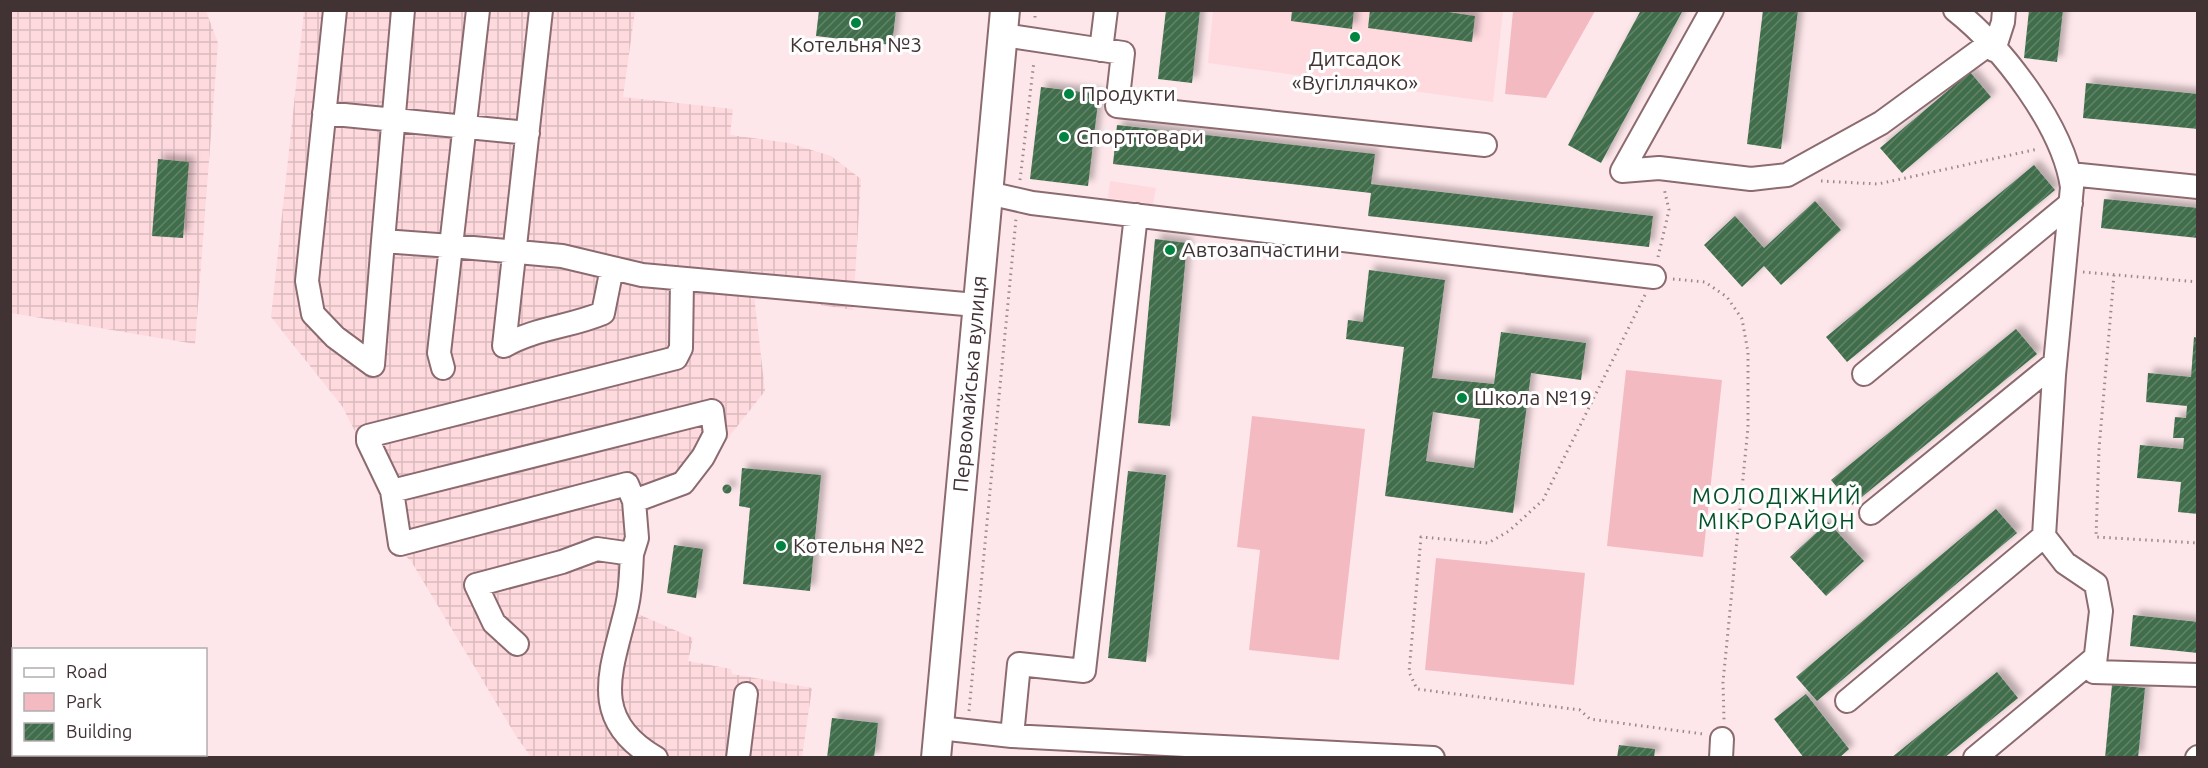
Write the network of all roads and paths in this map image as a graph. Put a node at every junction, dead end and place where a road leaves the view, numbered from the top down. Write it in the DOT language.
graph roads {
  1 [pos="335,10"];
  2 [pos="403,10"];
  3 [pos="478,10"];
  4 [pos="541,10"];
  5 [pos="1035,10"];
  6 [pos="1106,10"];
  7 [pos="1712,10"];
  8 [pos="1955,10"];
  9 [pos="2004,10"];
  10 [pos="1004,23"];
  11 [pos="1036,41"];
  12 [pos="1991,47"];
  13 [pos="1101,50"];
  14 [pos="324,113"];
  15 [pos="393,120"];
  16 [pos="465,127"];
  17 [pos="528,133"];
  18 [pos="1485,145"];
  19 [pos="2063,151"];
  20 [pos="1659,168"];
  21 [pos="2070,174"];
  22 [pos="1786,175"];
  23 [pos="2198,188"];
  24 [pos="988,193"];
  25 [pos="1018,199"];
  26 [pos="2071,203"];
  27 [pos="1136,215"];
  28 [pos="383,241"];
  29 [pos="451,246"];
  30 [pos="514,252"];
  31 [pos="612,268"];
  32 [pos="2065,268"];
  33 [pos="2114,275"];
  34 [pos="1654,277"];
  35 [pos="682,279"];
  36 [pos="2198,282"];
  37 [pos="976,305"];
  38 [pos="2055,363"];
  39 [pos="443,368"];
  40 [pos="1864,374"];
  41 [pos="392,491"];
  42 [pos="634,501"];
  43 [pos="1871,513"];
  44 [pos="2044,536"];
  45 [pos="2198,543"];
  46 [pos="632,554"];
  47 [pos="518,644"];
  48 [pos="2095,658"];
  49 [pos="2198,675"];
  50 [pos="746,694"];
  51 [pos="1847,701"];
  52 [pos="939,729"];
  53 [pos="972,732"];
  54 [pos="1012,736"];
  55 [pos="1721,748"];
  56 [pos="656,758"];
  57 [pos="738,758"];
  58 [pos="936,758"];
  59 [pos="1434,758"];
  60 [pos="1975,758"];
  1 -- 14 [label="lane"];
  2 -- 15 [label="lane"];
  3 -- 16 [label="lane"];
  4 -- 17 [label="lane"];
  5 -- 11 [label="path"];
  6 -- 13 [label="lane"];
  7 -- 20 [label="lane"];
  8 -- 12 [label="lane"];
  9 -- 12 [label="lane"];
  10 -- 11 [label="lane"];
  10 -- 24 [label="main road, Первомайська вулиця"];
  11 -- 13 [label="lane"];
  11 -- 25 [label="path"];
  12 -- 19 [label="lane"];
  12 -- 22 [label="lane"];
  13 -- 18 [label="lane"];
  14 -- 15 [label="lane"];
  14 -- 28 [label="lane"];
  15 -- 16 [label="lane"];
  15 -- 28 [label="lane"];
  16 -- 17 [label="lane"];
  16 -- 29 [label="lane"];
  17 -- 30 [label="lane"];
  19 -- 21 [label="lane"];
  19 -- 22 [label="path"];
  20 -- 22 [label="lane"];
  20 -- 34 [label="path"];
  21 -- 23 [label="lane"];
  21 -- 26 [label="lane"];
  24 -- 25 [label="lane"];
  24 -- 37 [label="main road, Первомайська вулиця"];
  25 -- 27 [label="lane"];
  25 -- 53 [label="path"];
  26 -- 32 [label="lane"];
  26 -- 40 [label="lane"];
  27 -- 34 [label="lane"];
  27 -- 54 [label="lane"];
  28 -- 29 [label="lane"];
  29 -- 30 [label="lane"];
  29 -- 39 [label="lane"];
  30 -- 31 [label="lane"];
  30 -- 31 [label="lane"];
  31 -- 35 [label="lane"];
  32 -- 33 [label="path"];
  32 -- 38 [label="lane"];
  33 -- 36 [label="path"];
  33 -- 45 [label="path"];
  34 -- 55 [label="path"];
  34 -- 55 [label="path"];
  35 -- 37 [label="lane"];
  35 -- 41 [label="lane"];
  37 -- 52 [label="main road, Первомайська вулиця"];
  38 -- 43 [label="lane"];
  38 -- 44 [label="lane"];
  41 -- 42 [label="lane"];
  41 -- 42 [label="lane"];
  42 -- 46 [label="lane"];
  44 -- 48 [label="lane"];
  44 -- 51 [label="lane"];
  46 -- 47 [label="lane"];
  46 -- 56 [label="lane"];
  48 -- 49 [label="lane"];
  48 -- 60 [label="lane"];
  50 -- 57 [label="lane"];
  52 -- 53 [label="lane"];
  52 -- 58 [label="main road, Первомайська вулиця"];
  53 -- 54 [label="lane"];
  54 -- 59 [label="lane"];
}
